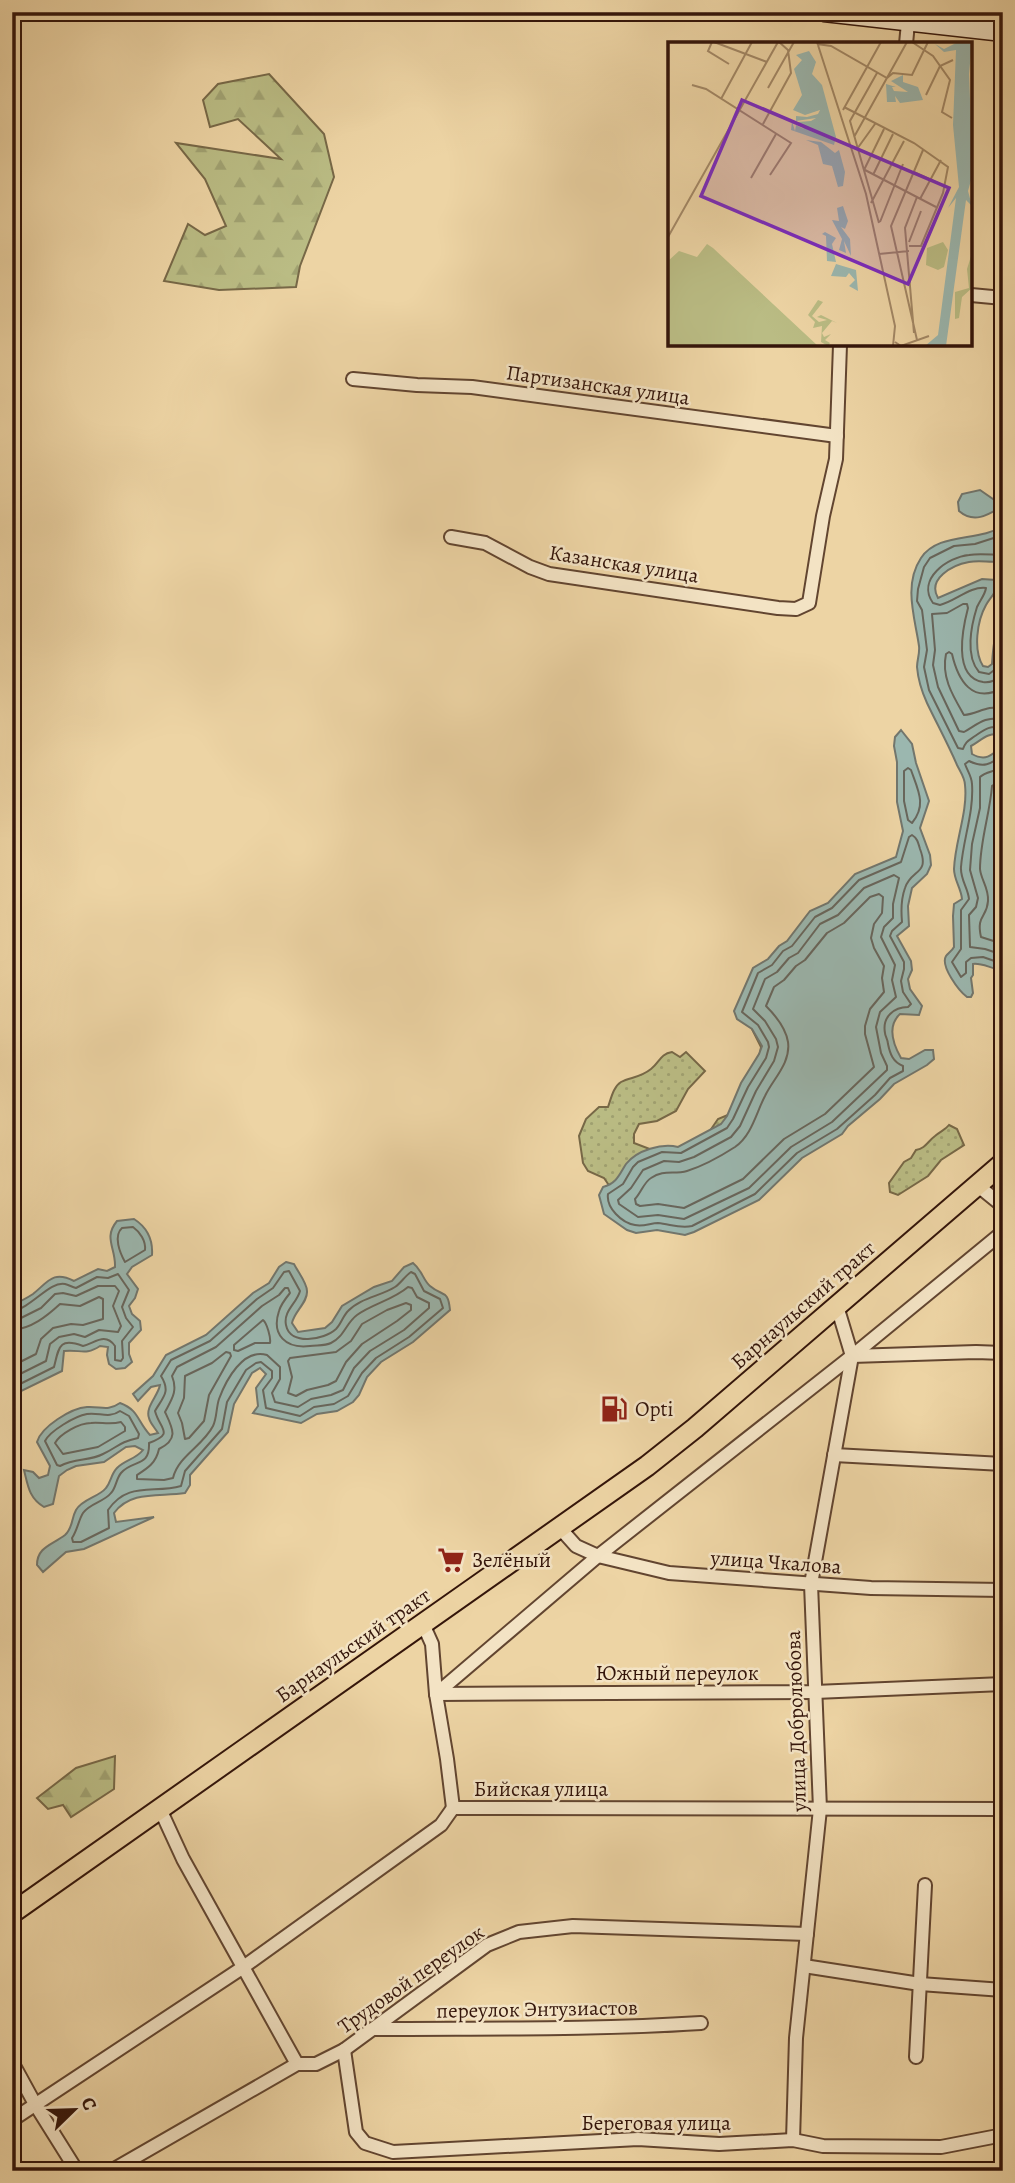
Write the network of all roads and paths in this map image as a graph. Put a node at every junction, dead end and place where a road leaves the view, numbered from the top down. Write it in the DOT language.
graph roads {
  1 [pos="824,12"];
  2 [pos="908,17"];
  3 [pos="1003,32"];
  4 [pos="906,42"];
  5 [pos="973,295"];
  6 [pos="1003,298"];
  7 [pos="841,346"];
  8 [pos="353,379"];
  9 [pos="837,436"];
  10 [pos="451,537"];
  11 [pos="1003,1163"];
  12 [pos="977,1185"];
  13 [pos="1003,1206"];
  14 [pos="1003,1232"];
  15 [pos="837,1306"];
  16 [pos="1003,1353"];
  17 [pos="852,1356"];
  18 [pos="834,1455"];
  19 [pos="1003,1464"];
  20 [pos="559,1527"];
  21 [pos="598,1556"];
  22 [pos="811,1584"];
  23 [pos="1003,1590"];
  24 [pos="423,1624"];
  25 [pos="1003,1684"];
  26 [pos="815,1692"];
  27 [pos="436,1694"];
  28 [pos="453,1808"];
  29 [pos="160,1809"];
  30 [pos="820,1809"];
  31 [pos="1003,1809"];
  32 [pos="925,1885"];
  33 [pos="12,1913"];
  34 [pos="807,1934"];
  35 [pos="804,1966"];
  36 [pos="243,1968"];
  37 [pos="920,1984"];
  38 [pos="1003,1990"];
  39 [pos="701,2023"];
  40 [pos="374,2029"];
  41 [pos="344,2050"];
  42 [pos="916,2057"];
  43 [pos="12,2062"];
  44 [pos="297,2064"];
  45 [pos="35,2105"];
  46 [pos="12,2120"];
  47 [pos="1003,2135"];
  48 [pos="793,2140"];
  49 [pos="77,2171"];
  50 [pos="111,2171"];
  1 -- 2 [label="street"];
  2 -- 3 [label="street"];
  2 -- 4 [label="street"];
  5 -- 6 [label="street"];
  7 -- 9 [label="street"];
  8 -- 9 [label="street, Партизанская улица"];
  9 -- 10 [label="street, Казанская улица"];
  11 -- 12 [label="main road, Барнаульский тракт"];
  12 -- 13 [label="street"];
  12 -- 15 [label="main road, Барнаульский тракт"];
  14 -- 17 [label="street"];
  15 -- 17 [label="street, улица Добролюбова"];
  15 -- 20 [label="main road, Барнаульский тракт"];
  16 -- 17 [label="street"];
  17 -- 18 [label="street, улица Добролюбова"];
  17 -- 21 [label="street"];
  18 -- 19 [label="street"];
  18 -- 22 [label="street, улица Добролюбова"];
  20 -- 21 [label="street, улица Чкалова"];
  20 -- 24 [label="main road, Барнаульский тракт"];
  21 -- 22 [label="street, улица Чкалова"];
  21 -- 27 [label="street"];
  22 -- 23 [label="street, улица Чкалова"];
  22 -- 26 [label="street, улица Добролюбова"];
  24 -- 27 [label="street"];
  24 -- 29 [label="main road, Барнаульский тракт"];
  25 -- 26 [label="street, Южный переулок"];
  26 -- 27 [label="street, Южный переулок"];
  26 -- 30 [label="street, улица Добролюбова"];
  27 -- 28 [label="street"];
  28 -- 30 [label="street, Бийская улица"];
  28 -- 36 [label="street, Бийская улица"];
  29 -- 33 [label="main road, Барнаульский тракт"];
  29 -- 36 [label="street"];
  30 -- 31 [label="street, Бийская улица"];
  30 -- 34 [label="street, улица Добролюбова"];
  32 -- 37 [label="street"];
  34 -- 35 [label="street, улица Добролюбова"];
  34 -- 40 [label="street, Трудовой переулок"];
  35 -- 37 [label="street"];
  35 -- 48 [label="street, улица Добролюбова"];
  36 -- 44 [label="street"];
  36 -- 45 [label="street, Бийская улица"];
  37 -- 38 [label="street"];
  37 -- 42 [label="street"];
  39 -- 40 [label="street, переулок Энтузиастов"];
  40 -- 41 [label="street, Трудовой переулок"];
  41 -- 44 [label="street, Трудовой переулок"];
  41 -- 48 [label="street, Береговая улица"];
  43 -- 45 [label="street"];
  44 -- 50 [label="street, Трудовой переулок"];
  45 -- 46 [label="street, Бийская улица"];
  45 -- 49 [label="street"];
  47 -- 48 [label="street, Береговая улица"];
}
